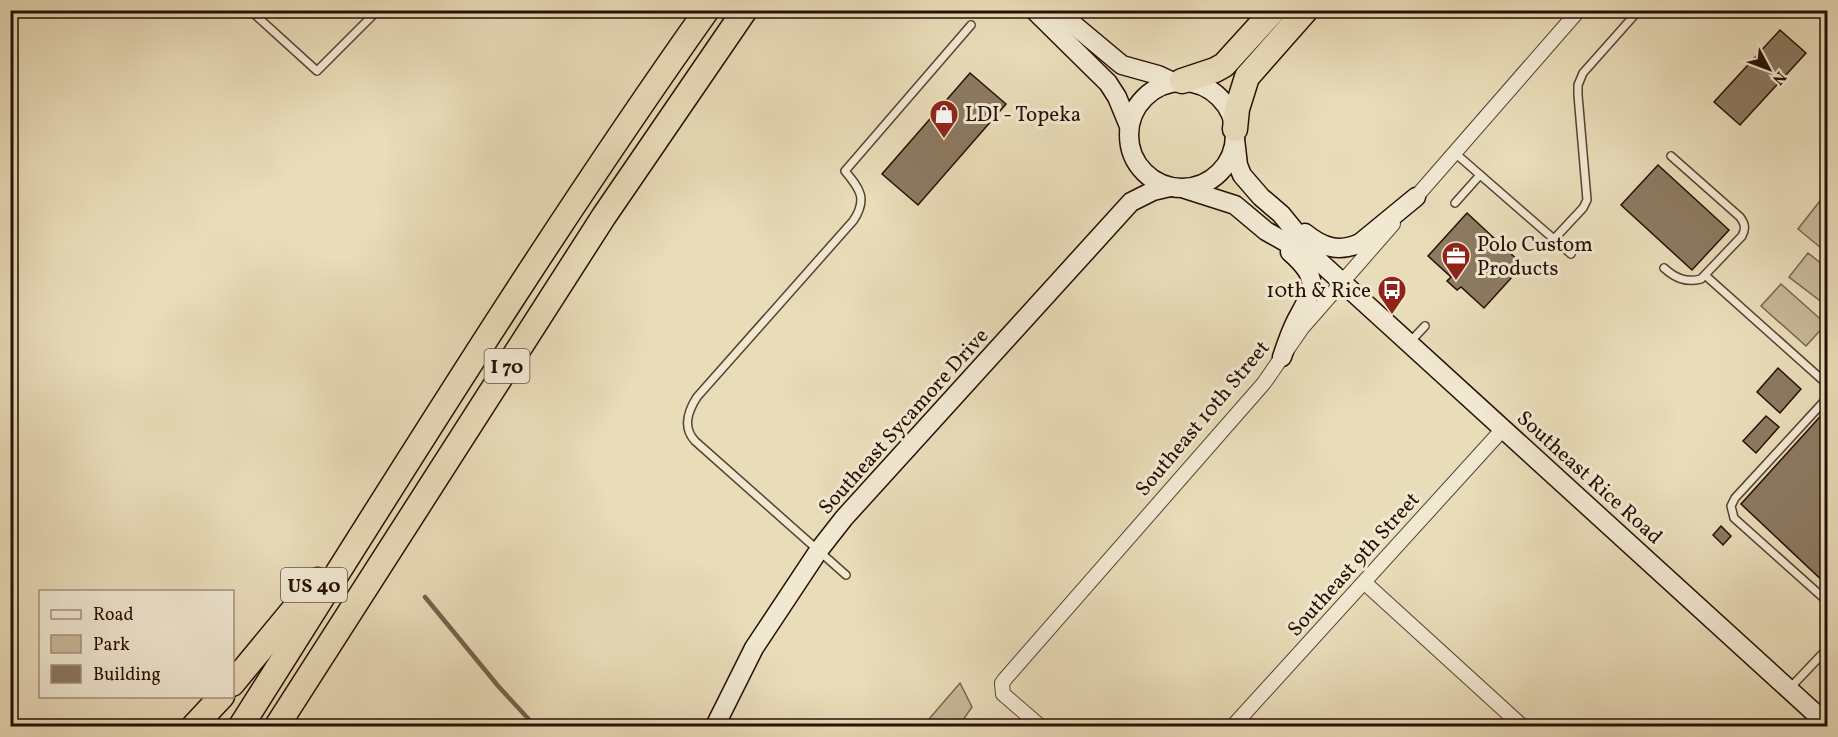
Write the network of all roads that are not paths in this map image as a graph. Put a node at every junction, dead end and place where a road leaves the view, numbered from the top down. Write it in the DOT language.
graph roads {
  1 [pos="250,10"];
  2 [pos="378,10"];
  3 [pos="707,10"];
  4 [pos="745,10"];
  5 [pos="1034,10"];
  6 [pos="1056,10"];
  7 [pos="1274,10"];
  8 [pos="1306,10"];
  9 [pos="1579,10"];
  10 [pos="1639,10"];
  11 [pos="971,26"];
  12 [pos="1177,82"];
  13 [pos="1129,126"];
  14 [pos="1235,134"];
  15 [pos="1455,153"];
  16 [pos="1671,156"];
  17 [pos="1480,175"];
  18 [pos="1177,188"];
  19 [pos="1416,197"];
  20 [pos="1455,203"];
  21 [pos="1281,214"];
  22 [pos="1266,231"];
  23 [pos="1554,239"];
  24 [pos="1571,254"];
  25 [pos="1321,263"];
  26 [pos="1664,268"];
  27 [pos="1706,276"];
  28 [pos="1342,282"];
  29 [pos="1425,326"];
  30 [pos="1409,343"];
  31 [pos="1282,357"];
  32 [pos="1827,385"];
  33 [pos="1827,397"];
  34 [pos="1503,429"];
  35 [pos="395,484"];
  36 [pos="819,550"];
  37 [pos="846,575"];
  38 [pos="1365,583"];
  39 [pos="1827,602"];
  40 [pos="1827,648"];
  41 [pos="234,682"];
  42 [pos="1789,689"];
  43 [pos="220,698"];
  44 [pos="1827,725"];
  45 [pos="194,726"];
  46 [pos="241,726"];
  47 [pos="277,726"];
  48 [pos="715,726"];
  49 [pos="1040,726"];
  50 [pos="1233,726"];
  51 [pos="1522,726"];
  1 -- 2 [label="lane"];
  3 -- 35 [label="highway, I 70"];
  4 -- 47 [label="highway, I 70"];
  5 -- 13 [label="street"];
  6 -- 12 [label="street"];
  7 -- 12 [label="highway"];
  8 -- 14 [label="highway"];
  9 -- 15 [label="street, Southeast 10th Street"];
  10 -- 23 [label="lane"];
  11 -- 36 [label="lane"];
  12 -- 13 [label="street"];
  12 -- 14 [label="street"];
  13 -- 18 [label="street"];
  14 -- 18 [label="street"];
  14 -- 21 [label="street, Southeast Rice Road"];
  15 -- 17 [label="lane"];
  15 -- 19 [label="street, Southeast 10th Street"];
  16 -- 27 [label="lane"];
  17 -- 20 [label="lane"];
  17 -- 23 [label="lane"];
  18 -- 22 [label="street, Southeast Rice Road"];
  18 -- 36 [label="street, Southeast Sycamore Drive"];
  19 -- 21 [label="street"];
  19 -- 28 [label="street, Southeast 10th Street"];
  21 -- 25 [label="street, Southeast Rice Road"];
  22 -- 25 [label="street, Southeast Rice Road"];
  22 -- 31 [label="street"];
  23 -- 24 [label="lane"];
  25 -- 28 [label="street, Southeast Rice Road"];
  26 -- 27 [label="lane"];
  27 -- 32 [label="lane"];
  28 -- 30 [label="street, Southeast Rice Road"];
  28 -- 31 [label="street, Southeast 10th Street"];
  29 -- 30 [label="lane"];
  30 -- 34 [label="street, Southeast Rice Road"];
  31 -- 49 [label="street, Southeast 10th Street"];
  33 -- 39 [label="lane"];
  34 -- 38 [label="street, Southeast 9th Street"];
  34 -- 42 [label="street, Southeast Rice Road"];
  35 -- 41 [label="highway, US 40"];
  35 -- 46 [label="highway, I 70"];
  36 -- 37 [label="lane"];
  36 -- 48 [label="street, Southeast Sycamore Drive"];
  38 -- 50 [label="street, Southeast 9th Street"];
  38 -- 51 [label="street"];
  40 -- 42 [label="lane"];
  42 -- 44 [label="street, Southeast Rice Road"];
  43 -- 45 [label="highway"];
}
